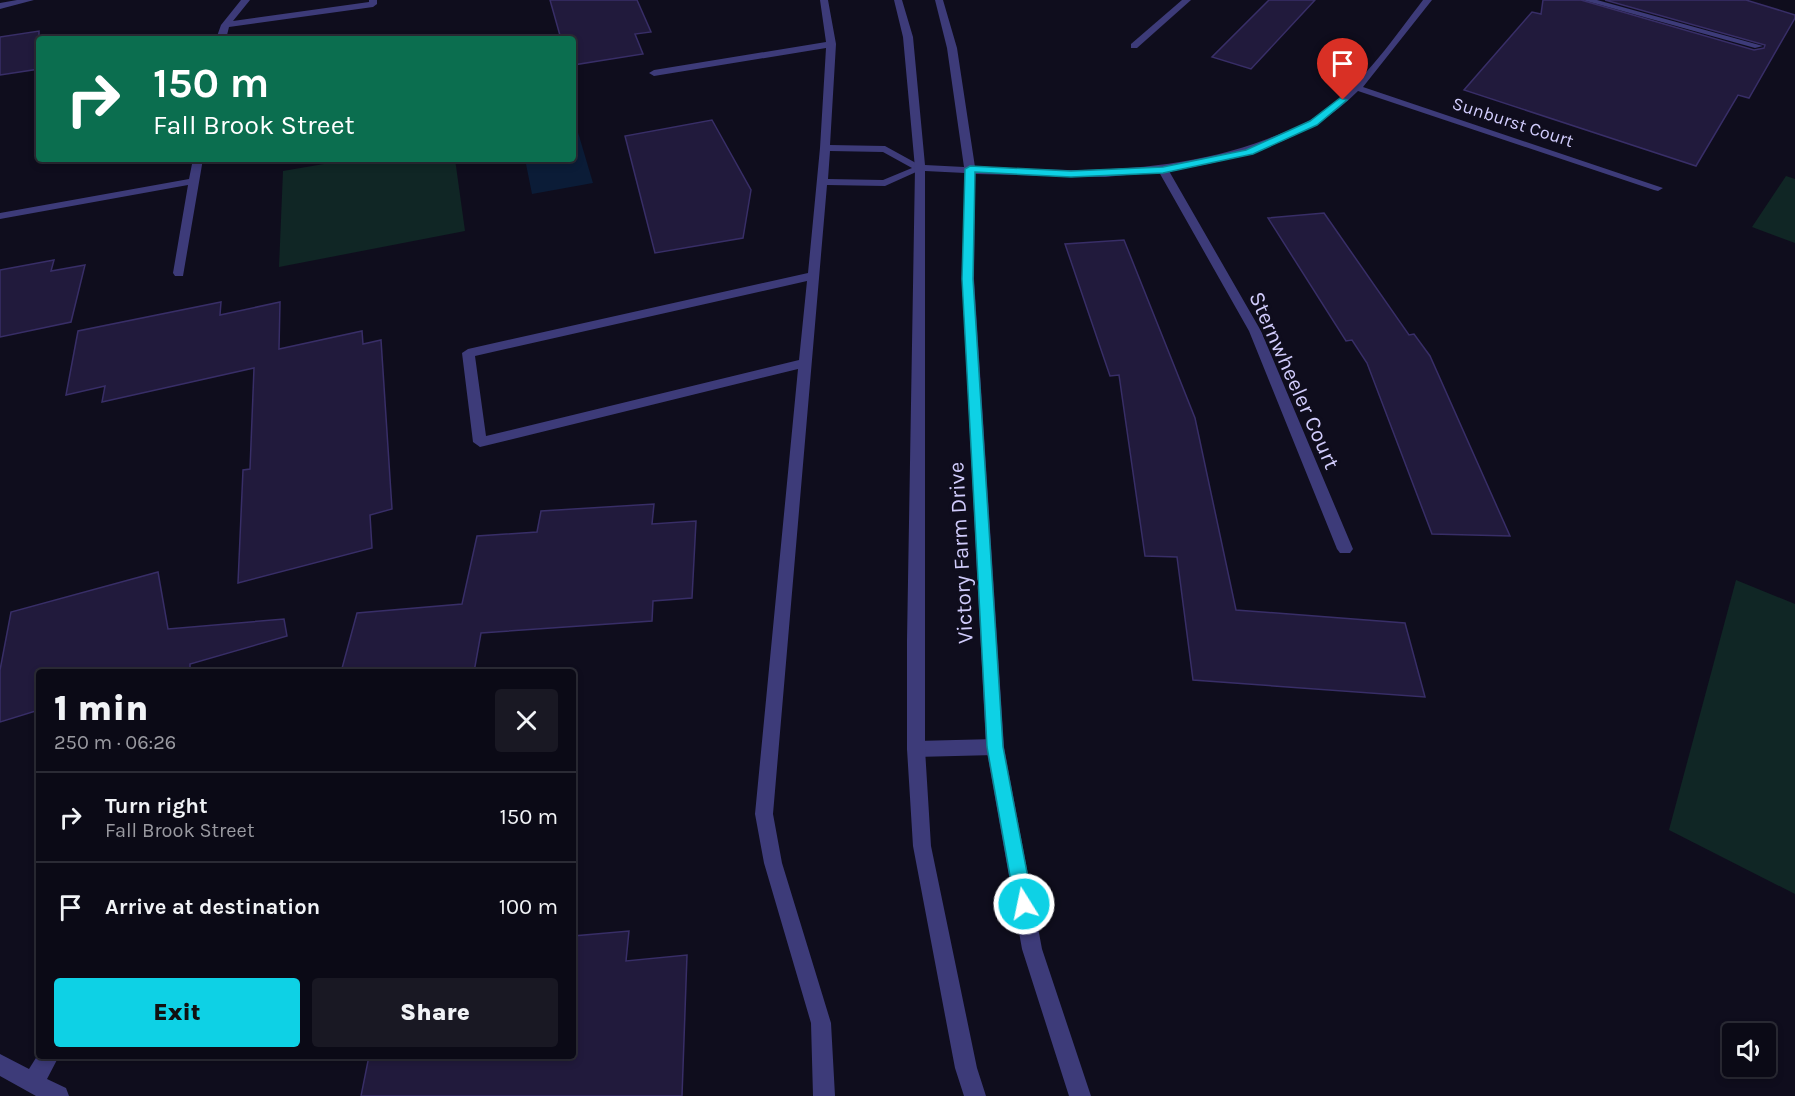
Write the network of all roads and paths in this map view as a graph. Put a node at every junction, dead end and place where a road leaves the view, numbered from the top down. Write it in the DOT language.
graph roads {
  1 [pos="30,0"];
  2 [pos="246,0"];
  3 [pos="373,0"];
  4 [pos="824,0"];
  5 [pos="898,0"];
  6 [pos="939,0"];
  7 [pos="1187,0"];
  8 [pos="1428,0"];
  9 [pos="1587,0"];
  10 [pos="0,6"];
  11 [pos="225,25"];
  12 [pos="222,36"];
  13 [pos="831,44"];
  14 [pos="1134,46"];
  15 [pos="1758,46"];
  16 [pos="654,73"];
  17 [pos="1357,88"];
  18 [pos="825,148"];
  19 [pos="197,162"];
  20 [pos="920,168"];
  21 [pos="970,169"];
  22 [pos="1163,170"];
  23 [pos="194,181"];
  24 [pos="822,182"];
  25 [pos="1658,188"];
  26 [pos="0,216"];
  27 [pos="179,273"];
  28 [pos="813,276"];
  29 [pos="805,363"];
  30 [pos="1345,549"];
  31 [pos="995,747"];
  32 [pos="916,749"];
  33 [pos="47,1059"];
  34 [pos="0,1065"];
  35 [pos="33,1082"];
  36 [pos="58,1096"];
  37 [pos="824,1096"];
  38 [pos="975,1096"];
  39 [pos="1080,1096"];
  1 -- 10 [label="street"];
  2 -- 11 [label="street"];
  3 -- 11 [label="street"];
  4 -- 13 [label="street"];
  5 -- 20 [label="street, Victory Farm Drive"];
  6 -- 21 [label="street, Victory Farm Drive"];
  7 -- 14 [label="street"];
  8 -- 17 [label="street"];
  9 -- 15 [label="street"];
  11 -- 12 [label="street"];
  13 -- 16 [label="street"];
  13 -- 18 [label="street"];
  17 -- 22 [label="street"];
  17 -- 25 [label="street, Sunburst Court"];
  18 -- 20 [label="street"];
  18 -- 24 [label="street"];
  19 -- 23 [label="street"];
  20 -- 21 [label="street"];
  20 -- 24 [label="street"];
  20 -- 32 [label="street, Victory Farm Drive"];
  21 -- 22 [label="street"];
  21 -- 31 [label="street, Victory Farm Drive"];
  22 -- 30 [label="street, Sternwheeler Court"];
  23 -- 26 [label="street"];
  23 -- 27 [label="street"];
  24 -- 28 [label="street"];
  28 -- 29 [label="street"];
  28 -- 29 [label="street"];
  29 -- 37 [label="street"];
  31 -- 32 [label="street"];
  31 -- 39 [label="street, Victory Farm Drive"];
  32 -- 38 [label="street, Victory Farm Drive"];
  33 -- 35 [label="street"];
  34 -- 35 [label="street"];
  35 -- 36 [label="street"];
}
